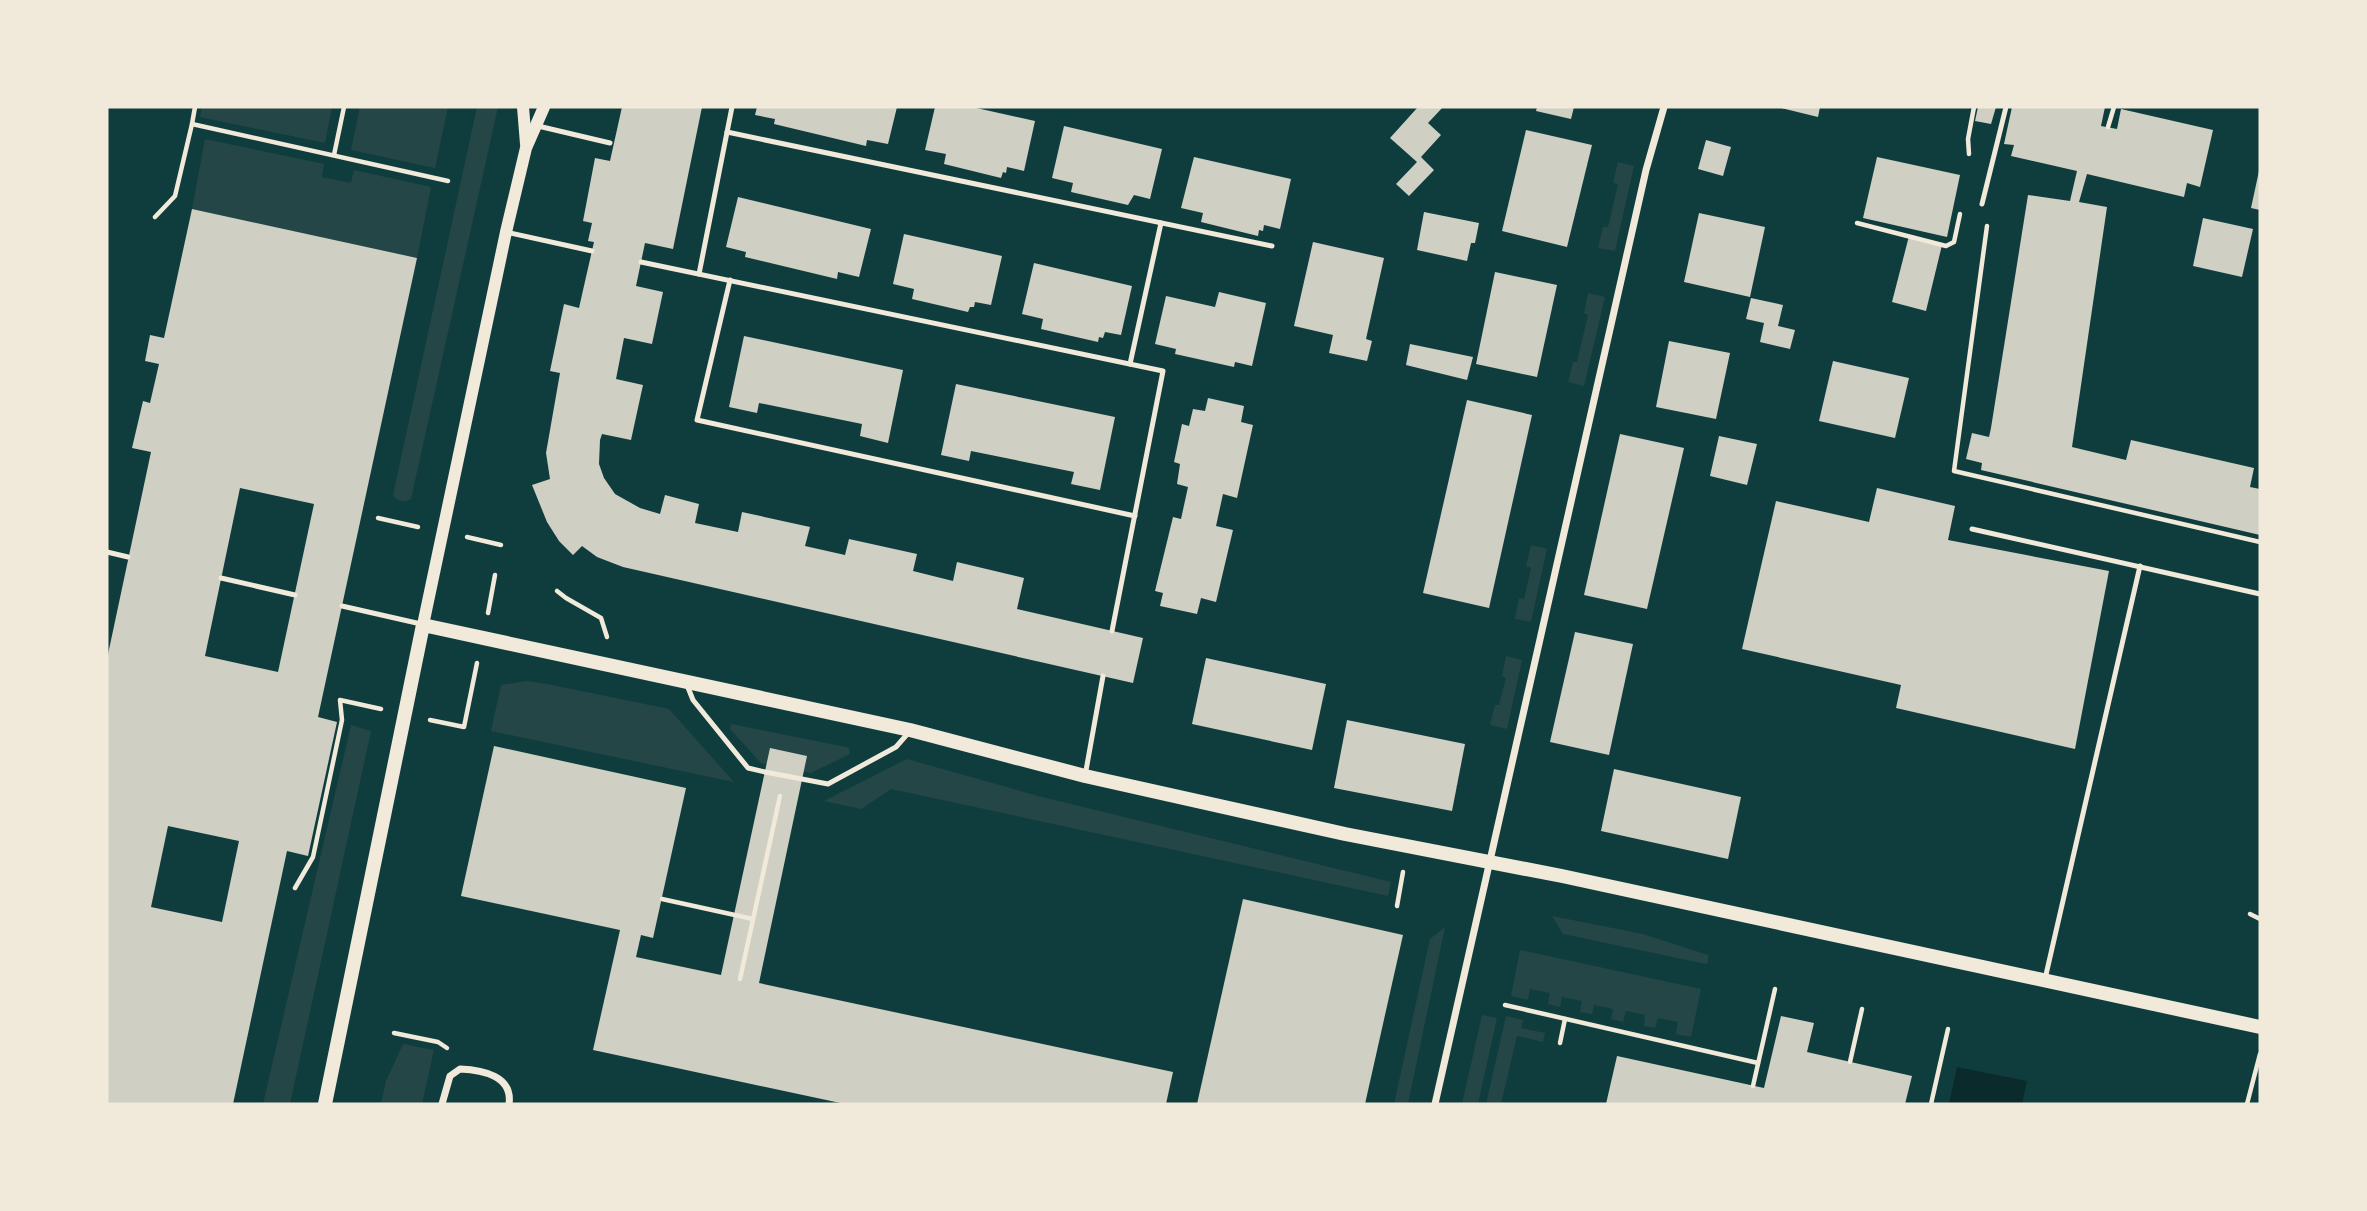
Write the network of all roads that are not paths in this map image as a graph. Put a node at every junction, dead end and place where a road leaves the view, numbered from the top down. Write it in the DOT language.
graph roads {
  1 [pos="523,107"];
  2 [pos="544,107"];
  3 [pos="732,107"];
  4 [pos="1664,107"];
  5 [pos="2006,107"];
  6 [pos="530,125"];
  7 [pos="727,132"];
  8 [pos="610,143"];
  9 [pos="1982,204"];
  10 [pos="1161,223"];
  11 [pos="506,232"];
  12 [pos="1272,246"];
  13 [pos="592,251"];
  14 [pos="641,262"];
  15 [pos="699,274"];
  16 [pos="730,281"];
  17 [pos="1130,364"];
  18 [pos="1135,516"];
  19 [pos="1972,529"];
  20 [pos="107,552"];
  21 [pos="128,557"];
  22 [pos="2140,566"];
  23 [pos="222,578"];
  24 [pos="2260,594"];
  25 [pos="295,595"];
  26 [pos="342,606"];
  27 [pos="423,625"];
  28 [pos="1112,631"];
  29 [pos="1103,676"];
  30 [pos="685,682"];
  31 [pos="910,730"];
  32 [pos="1085,776"];
  33 [pos="1489,862"];
  34 [pos="2045,980"];
  35 [pos="2260,1027"];
  36 [pos="325,1104"];
  37 [pos="442,1104"];
  38 [pos="509,1104"];
  39 [pos="1435,1104"];
  1 -- 6 [label="street"];
  2 -- 6 [label="street"];
  3 -- 7 [label="lane"];
  4 -- 33 [label="street"];
  5 -- 9 [label="lane"];
  6 -- 8 [label="lane"];
  6 -- 11 [label="street"];
  7 -- 10 [label="lane"];
  7 -- 15 [label="lane"];
  10 -- 12 [label="lane"];
  10 -- 17 [label="lane"];
  11 -- 13 [label="lane"];
  11 -- 27 [label="street"];
  14 -- 15 [label="lane"];
  15 -- 16 [label="lane"];
  16 -- 17 [label="lane"];
  16 -- 18 [label="lane"];
  17 -- 18 [label="lane"];
  18 -- 28 [label="lane"];
  19 -- 22 [label="lane"];
  20 -- 21 [label="lane"];
  22 -- 24 [label="lane"];
  22 -- 34 [label="lane"];
  23 -- 25 [label="lane"];
  26 -- 27 [label="lane"];
  27 -- 30 [label="main road"];
  27 -- 36 [label="main road"];
  29 -- 32 [label="lane"];
  30 -- 31 [label="main road"];
  30 -- 31 [label="lane"];
  31 -- 32 [label="main road"];
  32 -- 33 [label="main road"];
  33 -- 34 [label="main road"];
  33 -- 39 [label="street"];
  34 -- 35 [label="main road"];
  37 -- 38 [label="street"];
}
